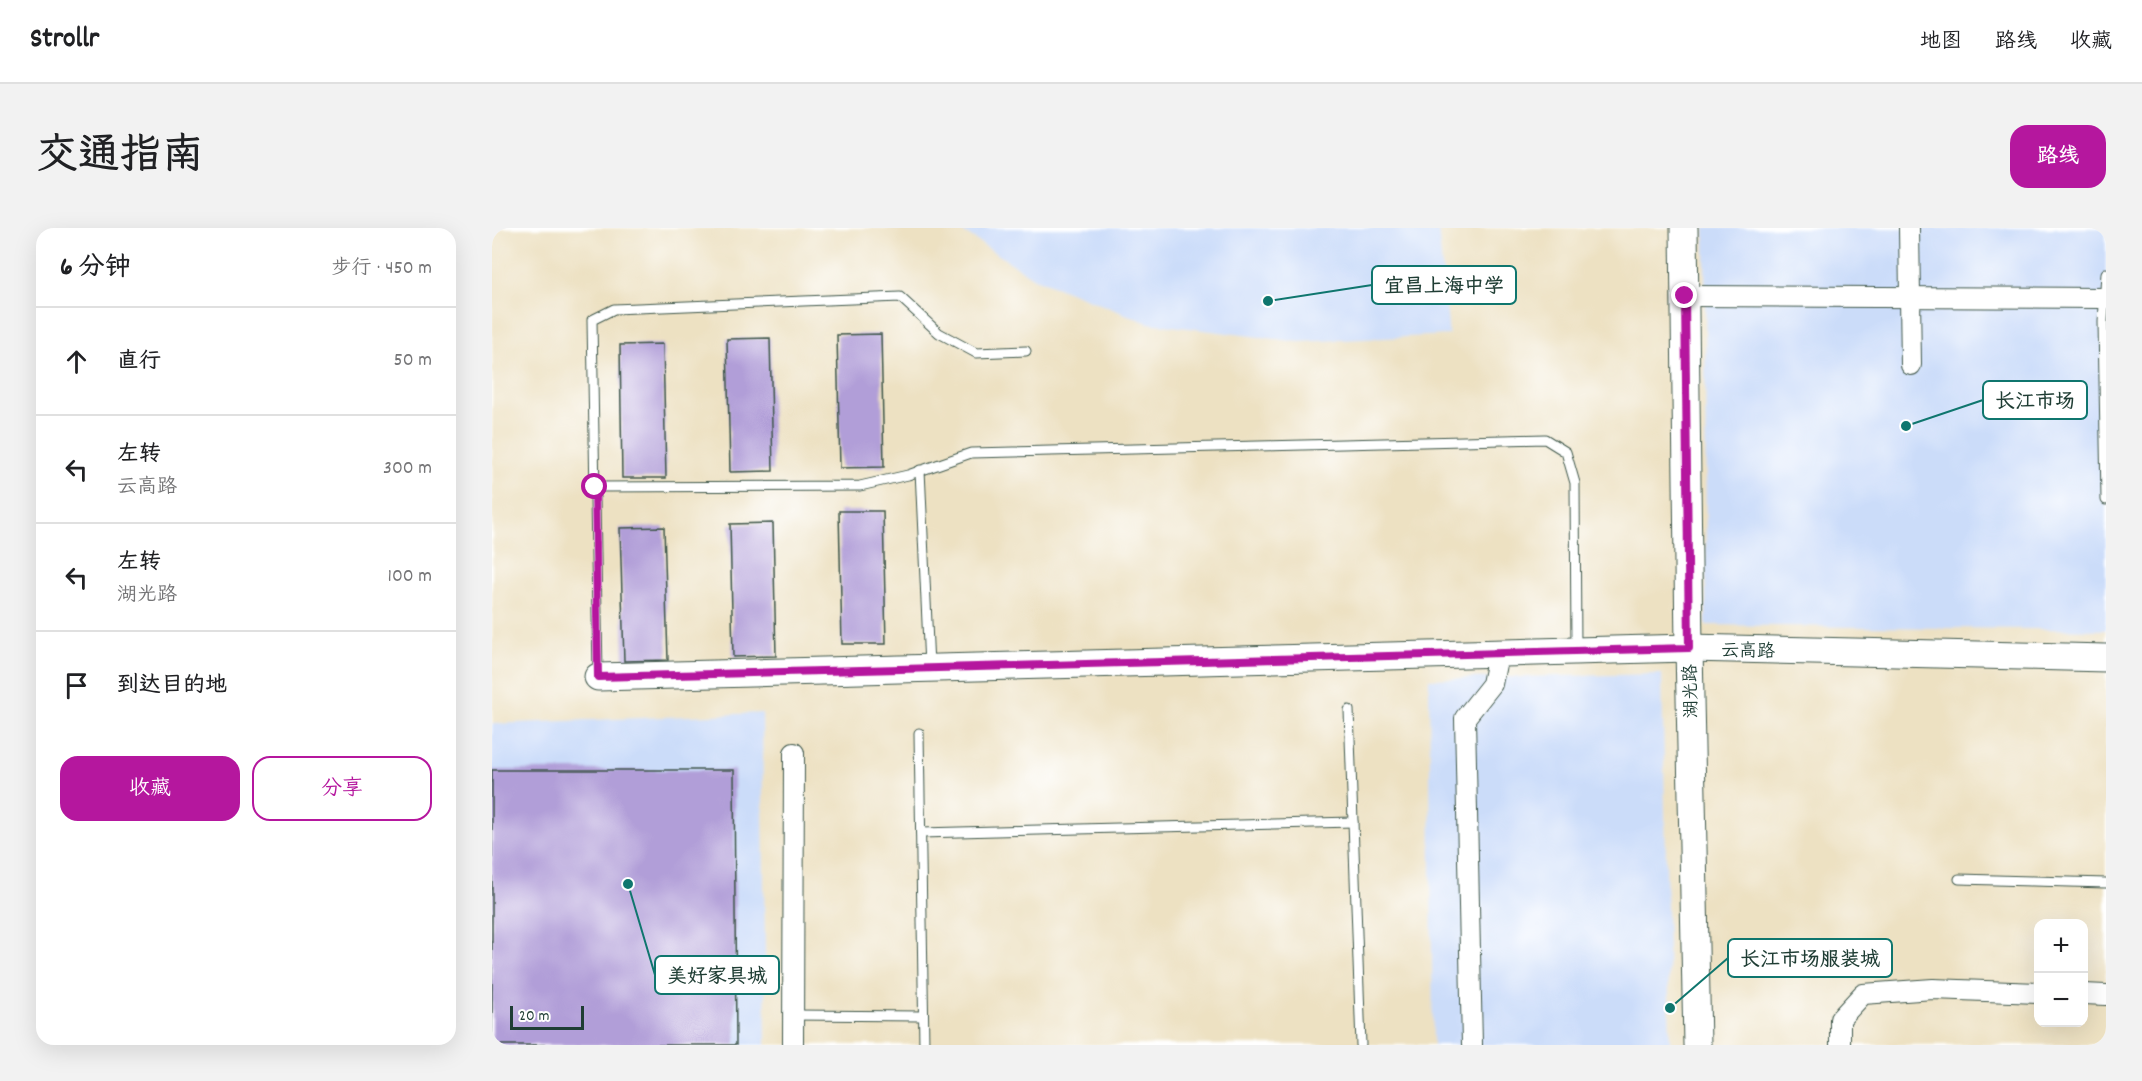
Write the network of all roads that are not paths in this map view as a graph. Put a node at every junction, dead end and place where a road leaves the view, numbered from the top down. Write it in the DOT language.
graph roads {
  1 [pos="1684,228"];
  2 [pos="1909,228"];
  3 [pos="2106,273"];
  4 [pos="1685,296"];
  5 [pos="1910,297"];
  6 [pos="2104,298"];
  7 [pos="1026,351"];
  8 [pos="1911,365"];
  9 [pos="920,470"];
  10 [pos="595,487"];
  11 [pos="2106,500"];
  12 [pos="1689,648"];
  13 [pos="1576,652"];
  14 [pos="1498,654"];
  15 [pos="2106,658"];
  16 [pos="929,669"];
  17 [pos="598,677"];
  18 [pos="1349,710"];
  19 [pos="919,733"];
  20 [pos="794,753"];
  21 [pos="1353,822"];
  22 [pos="921,833"];
  23 [pos="1959,879"];
  24 [pos="2106,883"];
  25 [pos="2034,993"];
  26 [pos="2088,994"];
  27 [pos="2106,995"];
  28 [pos="793,1015"];
  29 [pos="923,1016"];
  30 [pos="793,1045"];
  31 [pos="924,1045"];
  32 [pos="1361,1045"];
  33 [pos="1472,1045"];
  34 [pos="1697,1045"];
  35 [pos="1840,1045"];
  1 -- 4 [label="street, 湖光路"];
  2 -- 5 [label="street"];
  3 -- 6 [label="lane"];
  4 -- 5 [label="street"];
  4 -- 12 [label="street, 湖光路"];
  5 -- 6 [label="street"];
  5 -- 8 [label="street"];
  6 -- 11 [label="lane"];
  7 -- 10 [label="lane"];
  9 -- 10 [label="lane"];
  9 -- 13 [label="lane"];
  9 -- 16 [label="lane"];
  10 -- 17 [label="lane"];
  12 -- 13 [label="street, 云高路"];
  12 -- 15 [label="street, 云高路"];
  12 -- 34 [label="street, 湖光路"];
  13 -- 14 [label="street, 云高路"];
  14 -- 16 [label="street, 云高路"];
  14 -- 33 [label="street"];
  16 -- 17 [label="street, 云高路"];
  18 -- 21 [label="lane"];
  19 -- 22 [label="lane"];
  20 -- 28 [label="street"];
  21 -- 22 [label="lane"];
  21 -- 32 [label="lane"];
  22 -- 29 [label="lane"];
  23 -- 24 [label="lane"];
  25 -- 35 [label="street"];
  26 -- 27 [label="street"];
  28 -- 29 [label="lane"];
  28 -- 30 [label="street"];
  29 -- 31 [label="lane"];
}
